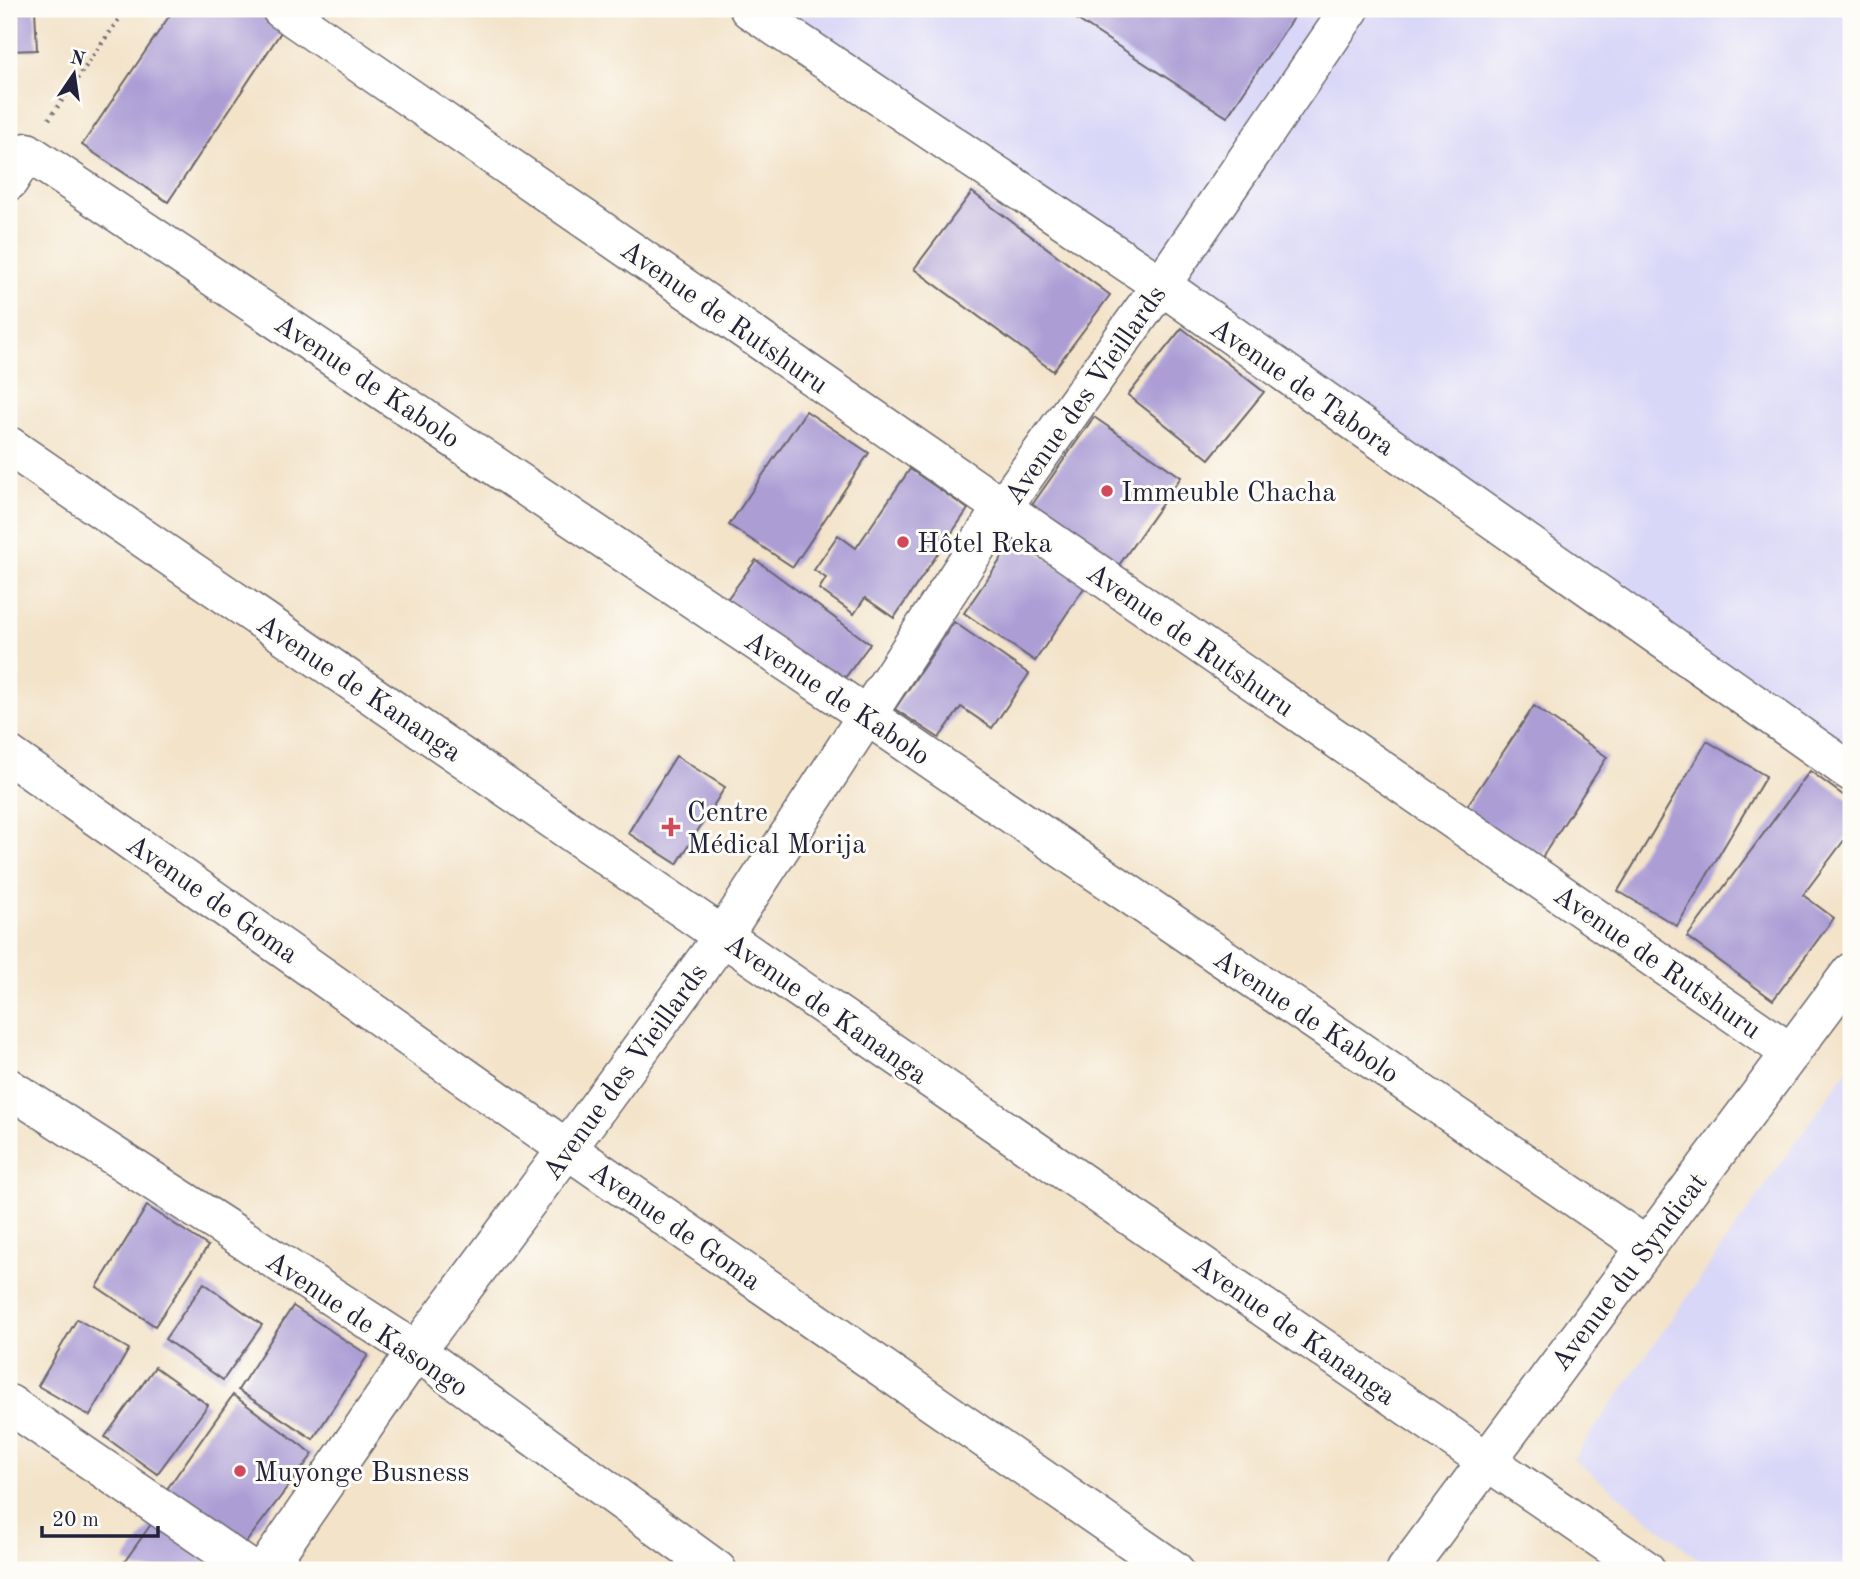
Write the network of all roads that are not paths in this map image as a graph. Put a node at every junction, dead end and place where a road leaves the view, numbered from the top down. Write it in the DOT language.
graph roads {
  1 [pos="281,9"];
  2 [pos="749,9"];
  3 [pos="1350,9"];
  4 [pos="18,166"];
  5 [pos="1161,285"];
  6 [pos="9,446"];
  7 [pos="1002,508"];
  8 [pos="866,715"];
  9 [pos="9,755"];
  10 [pos="1851,772"];
  11 [pos="723,936"];
  12 [pos="1851,972"];
  13 [pos="1791,1053"];
  14 [pos="9,1088"];
  15 [pos="567,1149"];
  16 [pos="1646,1246"];
  17 [pos="416,1351"];
  18 [pos="9,1404"];
  19 [pos="1486,1461"];
  20 [pos="251,1570"];
  21 [pos="265,1570"];
  22 [pos="717,1570"];
  23 [pos="1174,1570"];
  24 [pos="1406,1570"];
  25 [pos="1646,1570"];
  1 -- 7 [label="street, Avenue de Rutshuru"];
  2 -- 5 [label="street, Avenue de Tabora"];
  3 -- 5 [label="street, Avenue des Vieillards"];
  4 -- 8 [label="street, Avenue de Kabolo"];
  5 -- 7 [label="street, Avenue des Vieillards"];
  5 -- 10 [label="street, Avenue de Tabora"];
  6 -- 11 [label="street, Avenue de Kananga"];
  7 -- 8 [label="street, Avenue des Vieillards"];
  7 -- 13 [label="street, Avenue de Rutshuru"];
  8 -- 11 [label="street, Avenue des Vieillards"];
  8 -- 16 [label="street, Avenue de Kabolo"];
  9 -- 15 [label="street, Avenue de Goma"];
  11 -- 15 [label="street, Avenue des Vieillards"];
  11 -- 19 [label="street, Avenue de Kananga"];
  12 -- 13 [label="street, Avenue du Syndicat"];
  13 -- 16 [label="street, Avenue du Syndicat"];
  14 -- 17 [label="street, Avenue de Kasongo"];
  15 -- 17 [label="street, Avenue des Vieillards"];
  15 -- 23 [label="street, Avenue de Goma"];
  16 -- 19 [label="street, Avenue du Syndicat"];
  17 -- 21 [label="street, Avenue des Vieillards"];
  17 -- 22 [label="street, Avenue de Kasongo"];
  18 -- 20 [label="street"];
  19 -- 24 [label="street, Avenue du Syndicat"];
  19 -- 25 [label="street, Avenue de Kananga"];
}
